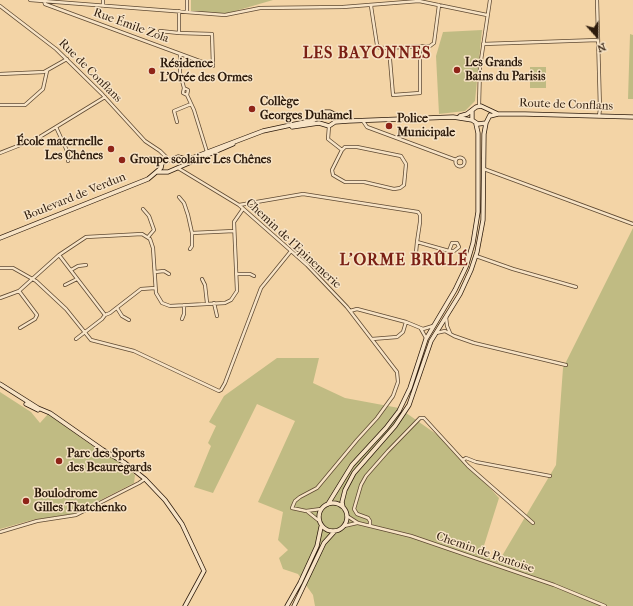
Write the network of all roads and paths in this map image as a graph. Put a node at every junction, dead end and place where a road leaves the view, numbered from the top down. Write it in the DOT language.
graph roads {
  1 [pos="30,0"];
  2 [pos="103,0"];
  3 [pos="187,0"];
  4 [pos="490,0"];
  5 [pos="597,0"];
  6 [pos="44,1"];
  7 [pos="432,1"];
  8 [pos="439,5"];
  9 [pos="0,6"];
  10 [pos="103,6"];
  11 [pos="371,6"];
  12 [pos="179,11"];
  13 [pos="187,12"];
  14 [pos="487,15"];
  15 [pos="160,31"];
  16 [pos="179,33"];
  17 [pos="598,40"];
  18 [pos="483,44"];
  19 [pos="420,47"];
  20 [pos="389,48"];
  21 [pos="180,55"];
  22 [pos="67,59"];
  23 [pos="47,71"];
  24 [pos="0,74"];
  25 [pos="105,97"];
  26 [pos="191,104"];
  27 [pos="0,106"];
  28 [pos="481,106"];
  29 [pos="472,110"];
  30 [pos="489,110"];
  31 [pos="498,114"];
  32 [pos="334,115"];
  33 [pos="321,116"];
  34 [pos="490,116"];
  35 [pos="599,116"];
  36 [pos="453,117"];
  37 [pos="633,117"];
  38 [pos="472,120"];
  39 [pos="349,121"];
  40 [pos="363,121"];
  41 [pos="177,122"];
  42 [pos="335,122"];
  43 [pos="486,123"];
  44 [pos="323,124"];
  45 [pos="476,124"];
  46 [pos="329,126"];
  47 [pos="56,127"];
  48 [pos="342,150"];
  49 [pos="0,153"];
  50 [pos="208,153"];
  51 [pos="163,154"];
  52 [pos="184,159"];
  53 [pos="169,160"];
  54 [pos="456,160"];
  55 [pos="68,161"];
  56 [pos="163,163"];
  57 [pos="184,164"];
  58 [pos="178,168"];
  59 [pos="484,169"];
  60 [pos="162,170"];
  61 [pos="187,172"];
  62 [pos="179,197"];
  63 [pos="239,205"];
  64 [pos="143,209"];
  65 [pos="243,209"];
  66 [pos="633,224"];
  67 [pos="234,231"];
  68 [pos="192,233"];
  69 [pos="148,237"];
  70 [pos="0,238"];
  71 [pos="417,242"];
  72 [pos="190,249"];
  73 [pos="291,251"];
  74 [pos="449,251"];
  75 [pos="59,255"];
  76 [pos="476,256"];
  77 [pos="415,263"];
  78 [pos="86,265"];
  79 [pos="0,268"];
  80 [pos="71,270"];
  81 [pos="154,272"];
  82 [pos="169,274"];
  83 [pos="236,274"];
  84 [pos="254,276"];
  85 [pos="34,279"];
  86 [pos="77,279"];
  87 [pos="202,279"];
  88 [pos="65,285"];
  89 [pos="576,287"];
  90 [pos="155,288"];
  91 [pos="19,291"];
  92 [pos="0,298"];
  93 [pos="207,303"];
  94 [pos="214,303"];
  95 [pos="184,305"];
  96 [pos="117,308"];
  97 [pos="350,311"];
  98 [pos="104,315"];
  99 [pos="217,316"];
  100 [pos="446,316"];
  101 [pos="182,319"];
  102 [pos="129,320"];
  103 [pos="406,322"];
  104 [pos="434,325"];
  105 [pos="20,328"];
  106 [pos="421,328"];
  107 [pos="85,332"];
  108 [pos="436,333"];
  109 [pos="450,334"];
  110 [pos="76,339"];
  111 [pos="372,339"];
  112 [pos="426,339"];
  113 [pos="566,365"];
  114 [pos="0,386"];
  115 [pos="463,460"];
  116 [pos="550,476"];
  117 [pos="145,479"];
  118 [pos="328,504"];
  119 [pos="343,507"];
  120 [pos="321,509"];
  121 [pos="306,511"];
  122 [pos="347,516"];
  123 [pos="318,520"];
  124 [pos="358,523"];
  125 [pos="533,523"];
  126 [pos="344,526"];
  127 [pos="370,526"];
  128 [pos="321,527"];
  129 [pos="0,532"];
  130 [pos="334,532"];
  131 [pos="184,606"];
  132 [pos="287,606"];
  133 [pos="294,606"];
  134 [pos="605,606"];
  1 -- 6 [label="street"];
  2 -- 10 [label="street"];
  3 -- 13 [label="street"];
  4 -- 14 [label="street"];
  5 -- 17 [label="street"];
  6 -- 10 [label="street"];
  6 -- 21 [label="street, Rue Émile Zola"];
  7 -- 8 [label="street"];
  7 -- 11 [label="street"];
  8 -- 14 [label="street"];
  8 -- 19 [label="street"];
  9 -- 22 [label="street, Rue de Conflans"];
  10 -- 12 [label="street"];
  11 -- 13 [label="street"];
  11 -- 20 [label="street"];
  12 -- 13 [label="street"];
  12 -- 16 [label="street"];
  14 -- 18 [label="street"];
  15 -- 16 [label="street"];
  16 -- 21 [label="street, Rue Émile Zola"];
  17 -- 18 [label="street"];
  17 -- 35 [label="street"];
  18 -- 28 [label="street"];
  19 -- 20 [label="street"];
  19 -- 20 [label="street"];
  21 -- 26 [label="street"];
  22 -- 23 [label="street"];
  22 -- 25 [label="street, Rue de Conflans"];
  23 -- 24 [label="street"];
  23 -- 27 [label="street"];
  25 -- 47 [label="street"];
  25 -- 51 [label="street, Rue de Conflans"];
  26 -- 41 [label="street"];
  26 -- 50 [label="street"];
  28 -- 29 [label="main road"];
  28 -- 30 [label="main road"];
  29 -- 36 [label="main road"];
  29 -- 38 [label="main road"];
  30 -- 31 [label="main road, Route de Conflans"];
  30 -- 34 [label="main road"];
  31 -- 34 [label="main road, Route de Conflans"];
  31 -- 35 [label="main road, Route de Conflans"];
  32 -- 33 [label="main road"];
  32 -- 39 [label="main road"];
  32 -- 42 [label="main road"];
  33 -- 44 [label="main road"];
  33 -- 50 [label="main road"];
  34 -- 43 [label="main road"];
  35 -- 37 [label="main road, Route de Conflans"];
  36 -- 38 [label="main road"];
  36 -- 40 [label="main road"];
  38 -- 45 [label="main road"];
  39 -- 40 [label="main road"];
  39 -- 42 [label="main road"];
  40 -- 54 [label="street"];
  42 -- 46 [label="main road"];
  43 -- 45 [label="main road"];
  43 -- 59 [label="main road"];
  44 -- 46 [label="main road"];
  44 -- 50 [label="main road"];
  45 -- 104 [label="main road"];
  46 -- 48 [label="street"];
  47 -- 49 [label="street"];
  47 -- 55 [label="street"];
  48 -- 48 [label="street"];
  50 -- 52 [label="main road"];
  50 -- 57 [label="main road"];
  51 -- 53 [label="street, Rue de Conflans"];
  51 -- 56 [label="street"];
  52 -- 53 [label="main road"];
  52 -- 57 [label="main road"];
  53 -- 56 [label="main road"];
  56 -- 60 [label="main road"];
  57 -- 58 [label="main road, Boulevard de Verdun"];
  57 -- 61 [label="street, Chemin de l'Epinemerie"];
  58 -- 60 [label="main road, Boulevard de Verdun"];
  58 -- 61 [label="street, Chemin de l'Epinemerie"];
  59 -- 66 [label="street"];
  59 -- 76 [label="main road"];
  60 -- 70 [label="main road, Boulevard de Verdun"];
  61 -- 63 [label="street, Chemin de l'Epinemerie"];
  62 -- 68 [label="street"];
  63 -- 65 [label="street, Chemin de l'Epinemerie"];
  63 -- 71 [label="street"];
  64 -- 69 [label="street"];
  65 -- 67 [label="street"];
  65 -- 73 [label="street, Chemin de l'Epinemerie"];
  67 -- 68 [label="street"];
  67 -- 83 [label="street"];
  68 -- 72 [label="street"];
  69 -- 75 [label="street"];
  69 -- 81 [label="street"];
  71 -- 74 [label="street"];
  71 -- 77 [label="street"];
  73 -- 97 [label="street, Chemin de l'Epinemerie"];
  73 -- 107 [label="street"];
  75 -- 80 [label="street"];
  75 -- 85 [label="street"];
  76 -- 89 [label="street"];
  76 -- 100 [label="main road"];
  78 -- 80 [label="street"];
  79 -- 85 [label="street"];
  80 -- 86 [label="street"];
  81 -- 82 [label="street"];
  81 -- 90 [label="street"];
  83 -- 84 [label="street"];
  83 -- 94 [label="street"];
  85 -- 91 [label="street"];
  85 -- 107 [label="street"];
  86 -- 88 [label="street"];
  86 -- 98 [label="street"];
  87 -- 93 [label="street"];
  90 -- 95 [label="street"];
  90 -- 96 [label="street"];
  91 -- 92 [label="street"];
  91 -- 105 [label="street"];
  93 -- 94 [label="street"];
  93 -- 95 [label="street"];
  94 -- 99 [label="street"];
  95 -- 101 [label="street"];
  96 -- 98 [label="street"];
  96 -- 102 [label="street"];
  97 -- 103 [label="street"];
  97 -- 111 [label="street, Chemin de l'Epinemerie"];
  98 -- 107 [label="street"];
  100 -- 108 [label="main road"];
  100 -- 109 [label="street"];
  103 -- 106 [label="street"];
  103 -- 111 [label="street"];
  104 -- 106 [label="street"];
  104 -- 112 [label="main road"];
  106 -- 112 [label="street"];
  107 -- 110 [label="street"];
  108 -- 109 [label="street"];
  108 -- 119 [label="main road"];
  109 -- 113 [label="street"];
  111 -- 121 [label="street, Chemin de l'Epinemerie"];
  112 -- 118 [label="main road"];
  114 -- 117 [label="main road"];
  115 -- 116 [label="street"];
  115 -- 125 [label="street"];
  115 -- 127 [label="street"];
  117 -- 129 [label="street"];
  117 -- 131 [label="main road"];
  118 -- 119 [label="main road"];
  118 -- 120 [label="main road"];
  119 -- 122 [label="main road"];
  120 -- 121 [label="street"];
  120 -- 123 [label="main road"];
  121 -- 123 [label="street"];
  122 -- 124 [label="street, Chemin de Pontoise"];
  122 -- 126 [label="main road"];
  123 -- 128 [label="main road"];
  124 -- 126 [label="street, Chemin de Pontoise"];
  124 -- 127 [label="street, Chemin de Pontoise"];
  126 -- 130 [label="main road"];
  127 -- 134 [label="street, Chemin de Pontoise"];
  128 -- 130 [label="main road"];
  128 -- 132 [label="main road"];
  130 -- 133 [label="main road"];
}
